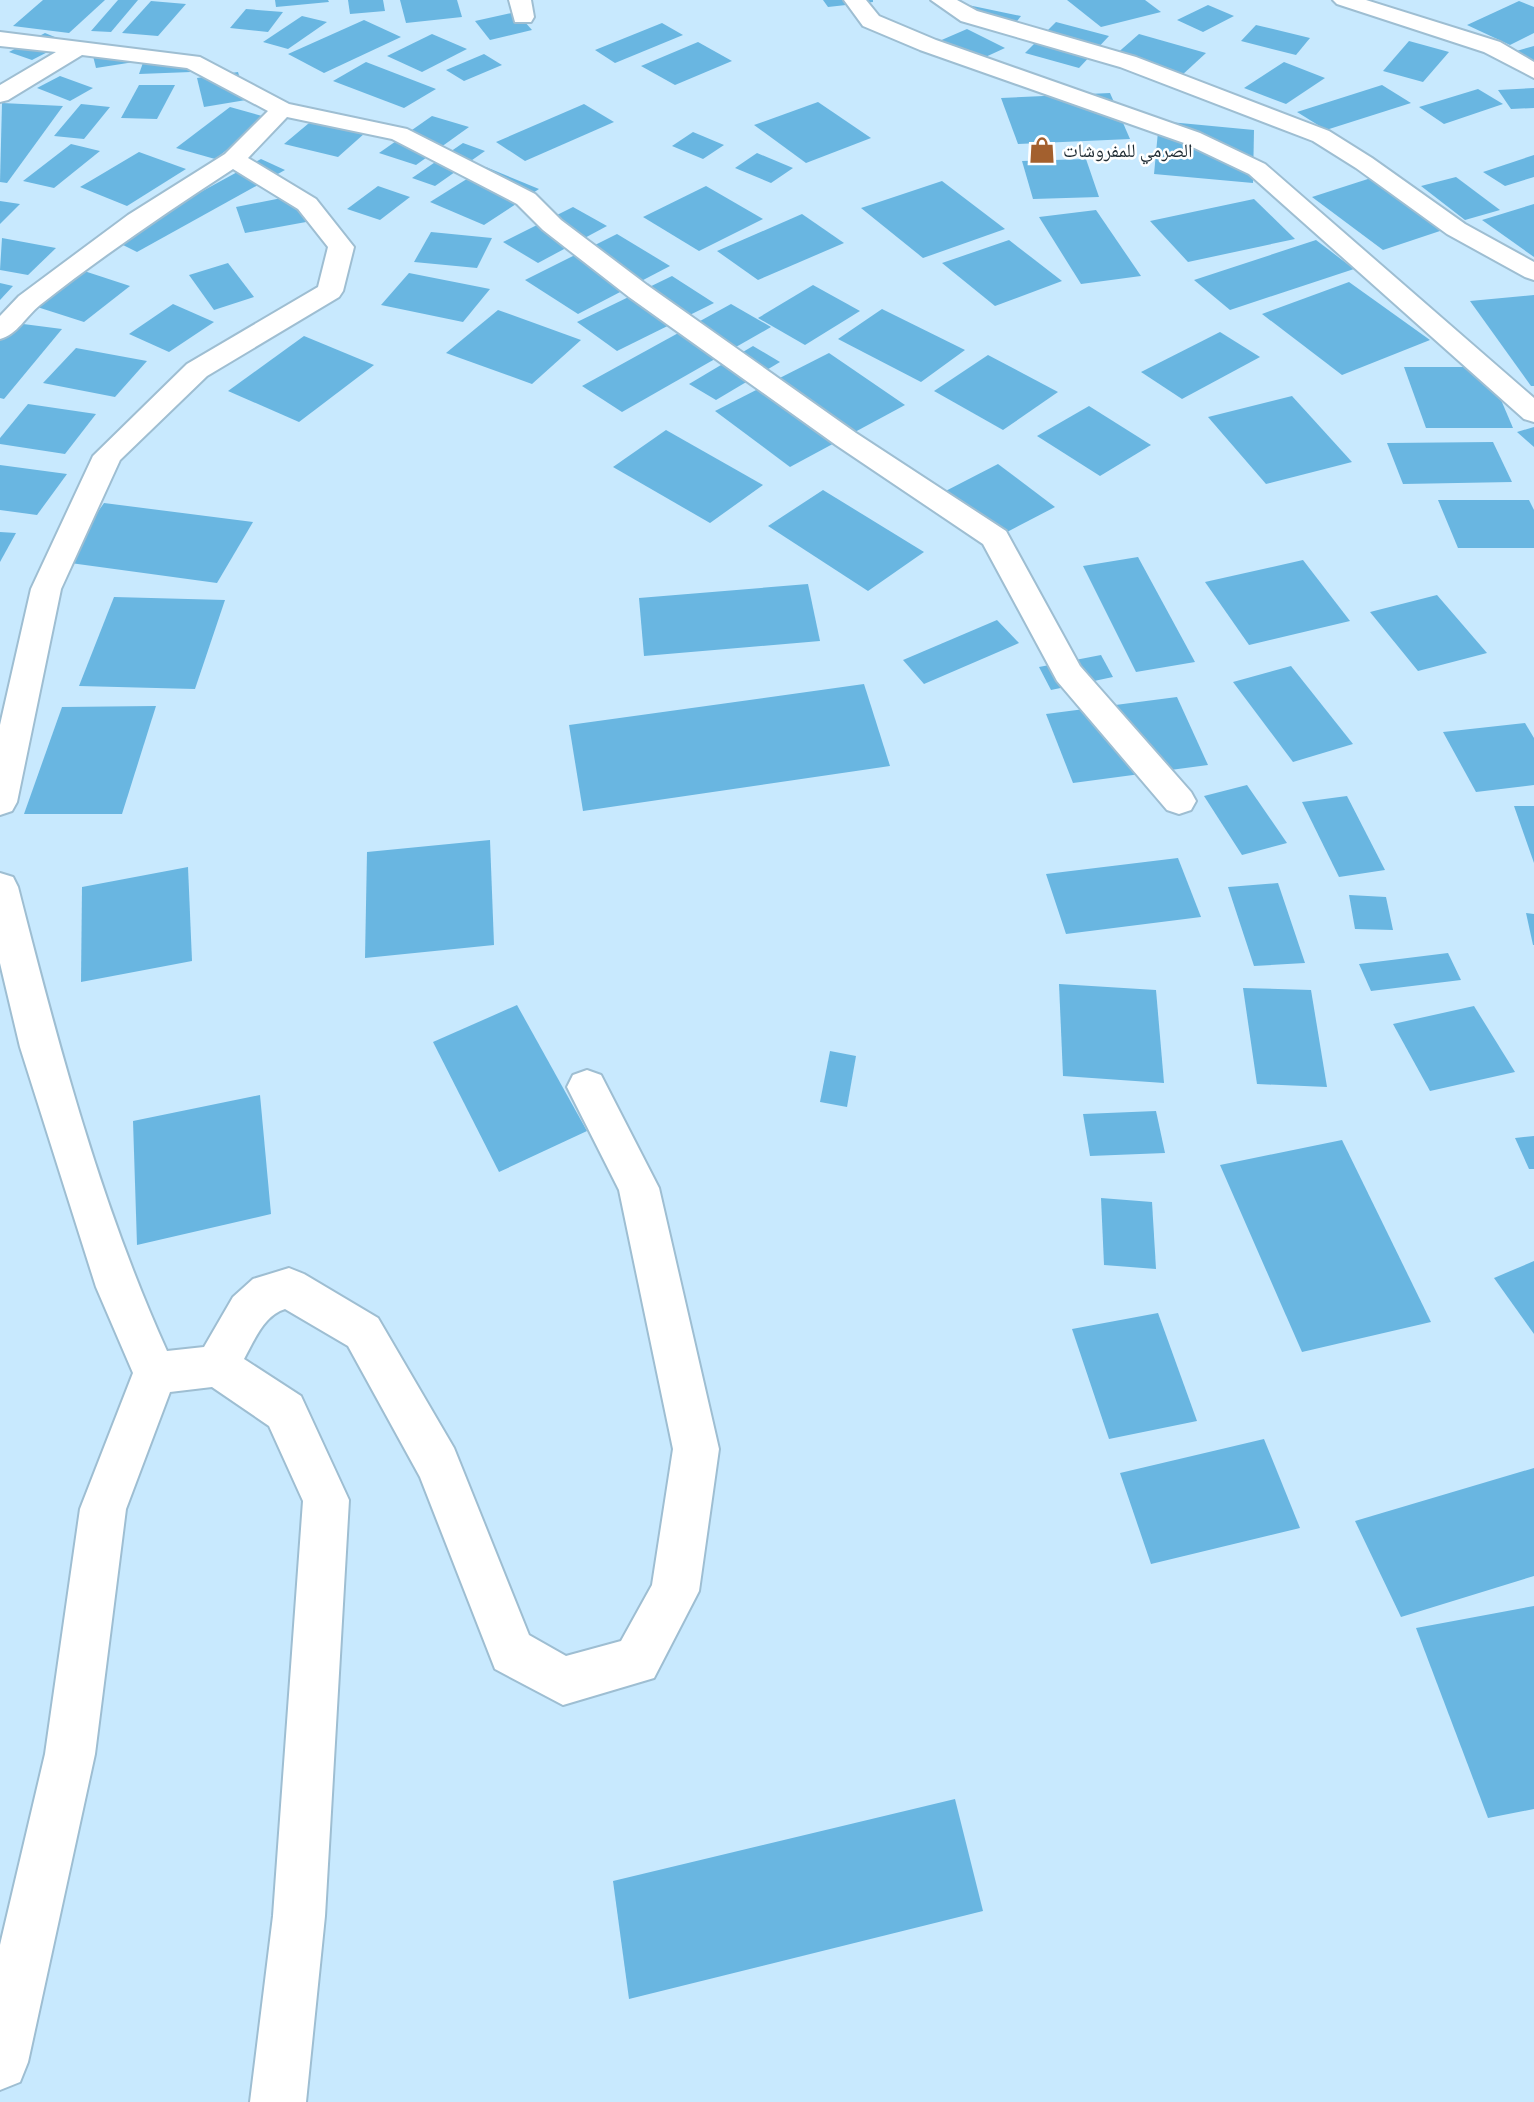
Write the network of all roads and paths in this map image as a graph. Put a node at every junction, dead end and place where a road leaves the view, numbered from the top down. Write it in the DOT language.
graph roads {
  1 [pos="855,0"];
  2 [pos="942,0"];
  3 [pos="1344,0"];
  4 [pos="0,39"];
  5 [pos="80,47"];
  6 [pos="1534,71"];
  7 [pos="0,95"];
  8 [pos="282,109"];
  9 [pos="233,159"];
  10 [pos="1534,272"];
  11 [pos="0,331"];
  12 [pos="1534,414"];
  13 [pos="1179,801"];
  14 [pos="0,802"];
  15 [pos="0,887"];
  16 [pos="587,1087"];
  17 [pos="217,1366"];
  18 [pos="155,1373"];
  19 [pos="0,2062"];
  20 [pos="278,2102"];
  1 -- 12 [label="street"];
  2 -- 10 [label="street"];
  3 -- 6 [label="street"];
  4 -- 5 [label="street"];
  5 -- 7 [label="street"];
  5 -- 8 [label="street"];
  8 -- 9 [label="street"];
  8 -- 13 [label="street"];
  9 -- 11 [label="street"];
  9 -- 14 [label="street"];
  15 -- 18 [label="street"];
  16 -- 17 [label="street"];
  17 -- 18 [label="street"];
  17 -- 20 [label="street"];
  18 -- 19 [label="street"];
}
